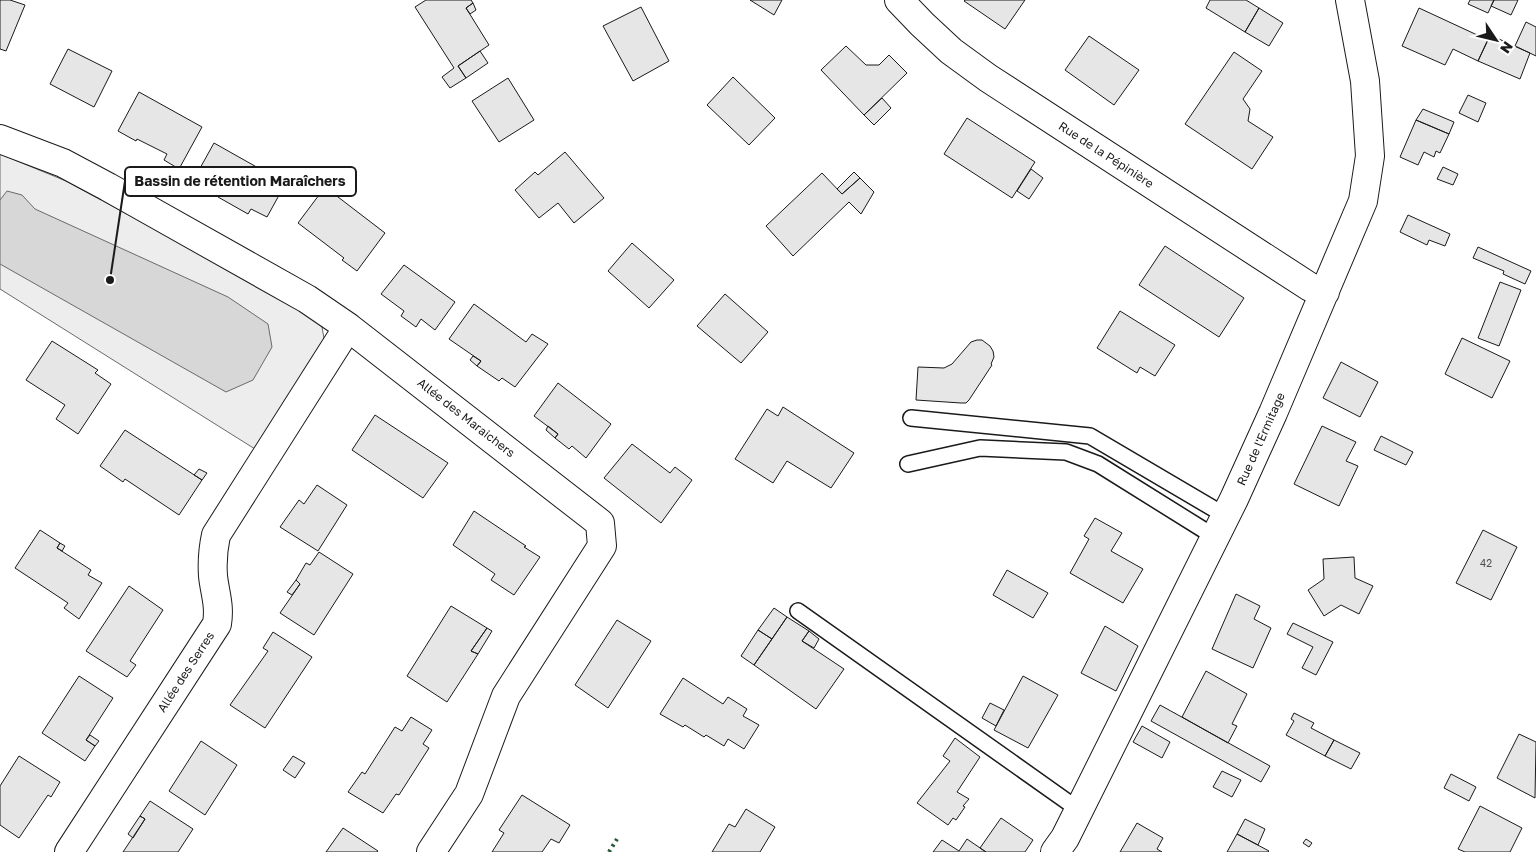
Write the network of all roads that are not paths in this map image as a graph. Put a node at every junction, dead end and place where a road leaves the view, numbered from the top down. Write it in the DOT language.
graph roads {
  1 [pos="899,0"];
  2 [pos="1350,0"];
  3 [pos="0,139"];
  4 [pos="1325,292"];
  5 [pos="348,327"];
  6 [pos="911,418"];
  7 [pos="908,464"];
  8 [pos="1220,527"];
  9 [pos="798,611"];
  10 [pos="1079,810"];
  11 [pos="69,852"];
  12 [pos="431,852"];
  13 [pos="1055,852"];
  1 -- 4 [label="street, Rue de la Pépinière"];
  2 -- 4 [label="street, Rue de l'Ermitage"];
  3 -- 5 [label="street, Allée des Maraichers"];
  4 -- 8 [label="street, Rue de l'Ermitage"];
  5 -- 11 [label="street, Allée des Serres"];
  5 -- 12 [label="street, Allée des Maraichers"];
  6 -- 8 [label="lane"];
  7 -- 8 [label="lane"];
  8 -- 10 [label="street, Rue de l'Ermitage"];
  9 -- 10 [label="lane"];
  10 -- 13 [label="street, Rue de l'Ermitage"];
}
